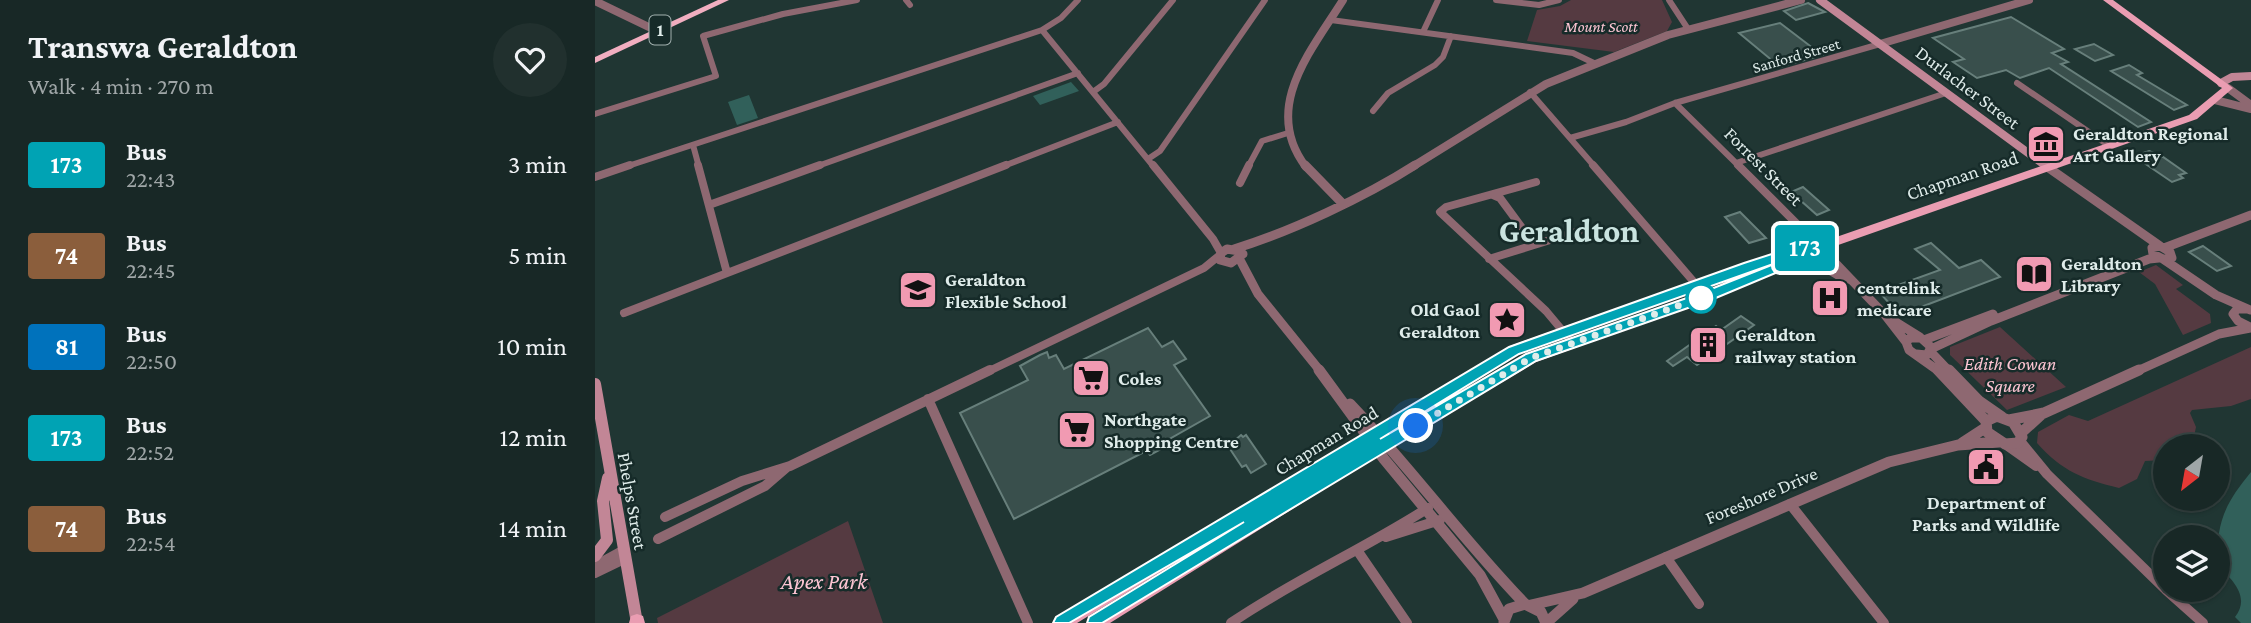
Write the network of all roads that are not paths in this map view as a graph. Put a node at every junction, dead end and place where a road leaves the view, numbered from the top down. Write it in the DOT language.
graph roads {
  1 [pos="725,0"];
  2 [pos="857,0"];
  3 [pos="1078,0"];
  4 [pos="1173,0"];
  5 [pos="1265,0"];
  6 [pos="1343,0"];
  7 [pos="1438,0"];
  8 [pos="1496,0"];
  9 [pos="1559,0"];
  10 [pos="1669,0"];
  11 [pos="1801,0"];
  12 [pos="1820,0"];
  13 [pos="1829,0"];
  14 [pos="2029,0"];
  15 [pos="2099,0"];
  16 [pos="2108,0"];
  17 [pos="595,1"];
  18 [pos="2120,3"];
  19 [pos="1843,16"];
  20 [pos="1331,20"];
  21 [pos="1688,29"];
  22 [pos="1042,30"];
  23 [pos="657,31"];
  24 [pos="1423,32"];
  25 [pos="1451,36"];
  26 [pos="1880,44"];
  27 [pos="595,60"];
  28 [pos="1597,64"];
  29 [pos="2200,67"];
  30 [pos="1078,74"];
  31 [pos="2232,77"];
  32 [pos="2251,78"];
  33 [pos="2017,83"];
  34 [pos="2223,87"];
  35 [pos="1093,92"];
  36 [pos="1530,92"];
  37 [pos="1946,93"];
  38 [pos="2215,100"];
  39 [pos="1675,103"];
  40 [pos="2251,107"];
  41 [pos="1373,111"];
  42 [pos="595,114"];
  43 [pos="2197,115"];
  44 [pos="1118,122"];
  45 [pos="1288,133"];
  46 [pos="1570,138"];
  47 [pos="693,145"];
  48 [pos="2108,145"];
  49 [pos="1148,159"];
  50 [pos="1736,163"];
  51 [pos="2046,166"];
  52 [pos="598,176"];
  53 [pos="1536,182"];
  54 [pos="1240,183"];
  55 [pos="1493,195"];
  56 [pos="1342,203"];
  57 [pos="709,205"];
  58 [pos="2251,215"];
  59 [pos="1579,231"];
  60 [pos="1213,239"];
  61 [pos="1534,244"];
  62 [pos="1820,247"];
  63 [pos="2160,252"];
  64 [pos="1236,253"];
  65 [pos="1800,258"];
  66 [pos="1224,259"];
  67 [pos="1489,259"];
  68 [pos="727,273"];
  69 [pos="1245,275"];
  70 [pos="1861,290"];
  71 [pos="1701,291"];
  72 [pos="2216,295"];
  73 [pos="2250,311"];
  74 [pos="624,313"];
  75 [pos="1885,315"];
  76 [pos="2234,315"];
  77 [pos="2251,328"];
  78 [pos="2219,334"];
  79 [pos="1567,337"];
  80 [pos="1906,342"];
  81 [pos="1927,345"];
  82 [pos="1916,354"];
  83 [pos="595,384"];
  84 [pos="928,398"];
  85 [pos="2044,413"];
  86 [pos="2007,419"];
  87 [pos="1986,424"];
  88 [pos="598,430"];
  89 [pos="1372,434"];
  90 [pos="2021,437"];
  91 [pos="2002,443"];
  92 [pos="1958,445"];
  93 [pos="1382,446"];
  94 [pos="790,466"];
  95 [pos="609,472"];
  96 [pos="2047,474"];
  97 [pos="1790,503"];
  98 [pos="1431,506"];
  99 [pos="666,517"];
  100 [pos="1442,519"];
  101 [pos="658,539"];
  102 [pos="1380,539"];
  103 [pos="1357,550"];
  104 [pos="623,555"];
  105 [pos="595,556"];
  106 [pos="1667,557"];
  107 [pos="595,566"];
  108 [pos="595,573"];
  109 [pos="2153,577"];
  110 [pos="1583,593"];
  111 [pos="2179,602"];
  112 [pos="1699,604"];
  113 [pos="1528,605"];
  114 [pos="2190,613"];
  115 [pos="1504,621"];
  116 [pos="637,623"];
  117 [pos="1028,623"];
  118 [pos="1062,623"];
  119 [pos="1095,623"];
  120 [pos="1231,623"];
  121 [pos="1407,623"];
  122 [pos="1546,623"];
  123 [pos="1884,623"];
  124 [pos="2197,623"];
  125 [pos="2203,623"];
  1 -- 23 [label="highway, 1"];
  2 -- 42 [label="street"];
  3 -- 22 [label="street"];
  4 -- 35 [label="street"];
  5 -- 49 [label="street"];
  6 -- 20 [label="street"];
  7 -- 24 [label="street"];
  8 -- 9 [label="street"];
  10 -- 21 [label="street"];
  11 -- 21 [label="street"];
  12 -- 19 [label="main road, Durlacher Street"];
  13 -- 19 [label="main road, Durlacher Street"];
  14 -- 26 [label="street, Sanford Street"];
  15 -- 34 [label="main road"];
  16 -- 18 [label="main road"];
  17 -- 23 [label="street"];
  18 -- 29 [label="main road"];
  19 -- 26 [label="main road, Durlacher Street"];
  20 -- 24 [label="street"];
  20 -- 45 [label="street"];
  21 -- 28 [label="street"];
  22 -- 30 [label="street"];
  22 -- 47 [label="street"];
  23 -- 27 [label="highway, 1"];
  24 -- 25 [label="street"];
  25 -- 28 [label="street"];
  25 -- 41 [label="street"];
  26 -- 37 [label="main road, Durlacher Street"];
  26 -- 39 [label="street, Sanford Street"];
  28 -- 36 [label="street"];
  29 -- 31 [label="main road"];
  29 -- 34 [label="main road"];
  30 -- 35 [label="street"];
  30 -- 57 [label="street"];
  31 -- 32 [label="main road"];
  31 -- 34 [label="main road"];
  32 -- 34 [label="main road"];
  33 -- 48 [label="street"];
  34 -- 38 [label="main road, Chapman Road"];
  34 -- 40 [label="street"];
  34 -- 43 [label="main road"];
  35 -- 44 [label="street"];
  36 -- 46 [label="street"];
  36 -- 56 [label="street"];
  37 -- 50 [label="street"];
  37 -- 51 [label="main road, Durlacher Street"];
  38 -- 40 [label="street"];
  38 -- 43 [label="main road, Chapman Road"];
  39 -- 46 [label="street, Sanford Street"];
  39 -- 50 [label="street, Forrest Street"];
  43 -- 48 [label="main road, Chapman Road"];
  44 -- 49 [label="street"];
  44 -- 68 [label="street"];
  45 -- 54 [label="street"];
  45 -- 56 [label="street"];
  46 -- 71 [label="street"];
  47 -- 52 [label="street"];
  47 -- 57 [label="street"];
  48 -- 51 [label="main road, Chapman Road"];
  49 -- 60 [label="street"];
  50 -- 62 [label="street, Forrest Street"];
  51 -- 62 [label="main road, Chapman Road"];
  51 -- 63 [label="street, Durlacher Street"];
  53 -- 55 [label="street"];
  55 -- 61 [label="street"];
  55 -- 67 [label="street"];
  56 -- 64 [label="street"];
  57 -- 68 [label="street"];
  58 -- 63 [label="street"];
  59 -- 61 [label="street"];
  60 -- 64 [label="street"];
  60 -- 66 [label="street"];
  61 -- 67 [label="street"];
  62 -- 65 [label="main road, Chapman Road"];
  62 -- 70 [label="street, Forrest Street"];
  62 -- 71 [label="main road, Chapman Road"];
  63 -- 72 [label="street, Durlacher Street"];
  63 -- 81 [label="street"];
  64 -- 66 [label="street"];
  64 -- 69 [label="street"];
  65 -- 70 [label="street"];
  65 -- 71 [label="main road, Chapman Road"];
  66 -- 69 [label="street"];
  66 -- 84 [label="street"];
  67 -- 79 [label="street"];
  68 -- 74 [label="street"];
  69 -- 89 [label="street"];
  70 -- 75 [label="street, Forrest Street"];
  71 -- 79 [label="main road, Chapman Road"];
  72 -- 73 [label="street, Durlacher Street"];
  72 -- 76 [label="street, Durlacher Street"];
  73 -- 76 [label="street"];
  75 -- 80 [label="street, Forrest Street"];
  75 -- 81 [label="street, Forrest Street"];
  76 -- 77 [label="street, Durlacher Street"];
  76 -- 78 [label="street"];
  77 -- 78 [label="street"];
  78 -- 85 [label="street"];
  79 -- 89 [label="main road, Chapman Road"];
  79 -- 93 [label="main road, Chapman Road"];
  80 -- 81 [label="street"];
  80 -- 82 [label="street, Forrest Street"];
  81 -- 82 [label="street"];
  81 -- 86 [label="street, Forrest Street"];
  82 -- 87 [label="street"];
  83 -- 88 [label="main road, Phelps Street"];
  84 -- 94 [label="street"];
  84 -- 117 [label="street"];
  85 -- 86 [label="street"];
  85 -- 90 [label="street"];
  86 -- 87 [label="street"];
  86 -- 90 [label="street, Forrest Street"];
  87 -- 91 [label="street"];
  87 -- 92 [label="street, Foreshore Drive"];
  88 -- 95 [label="main road, Phelps Street"];
  89 -- 93 [label="street"];
  89 -- 118 [label="main road, Chapman Road"];
  90 -- 91 [label="street, Foreshore Drive"];
  90 -- 96 [label="street"];
  91 -- 92 [label="street, Foreshore Drive"];
  91 -- 96 [label="street"];
  92 -- 97 [label="street, Foreshore Drive"];
  93 -- 98 [label="street"];
  93 -- 119 [label="main road, Chapman Road"];
  94 -- 99 [label="street"];
  94 -- 101 [label="street"];
  95 -- 104 [label="main road, Phelps Street"];
  95 -- 105 [label="main road"];
  96 -- 109 [label="street"];
  97 -- 106 [label="street, Foreshore Drive"];
  97 -- 123 [label="street"];
  98 -- 100 [label="street"];
  98 -- 102 [label="street"];
  100 -- 102 [label="street"];
  100 -- 113 [label="street"];
  100 -- 115 [label="street"];
  102 -- 103 [label="street"];
  103 -- 120 [label="street"];
  103 -- 121 [label="street"];
  104 -- 107 [label="street"];
  104 -- 108 [label="street"];
  104 -- 116 [label="main road, Phelps Street"];
  106 -- 110 [label="street, Foreshore Drive"];
  106 -- 112 [label="street"];
  110 -- 113 [label="street, Foreshore Drive"];
  110 -- 122 [label="street, Foreshore Drive"];
  111 -- 114 [label="street"];
  113 -- 115 [label="street"];
  113 -- 122 [label="street"];
  114 -- 124 [label="street"];
  114 -- 125 [label="street"];
}
